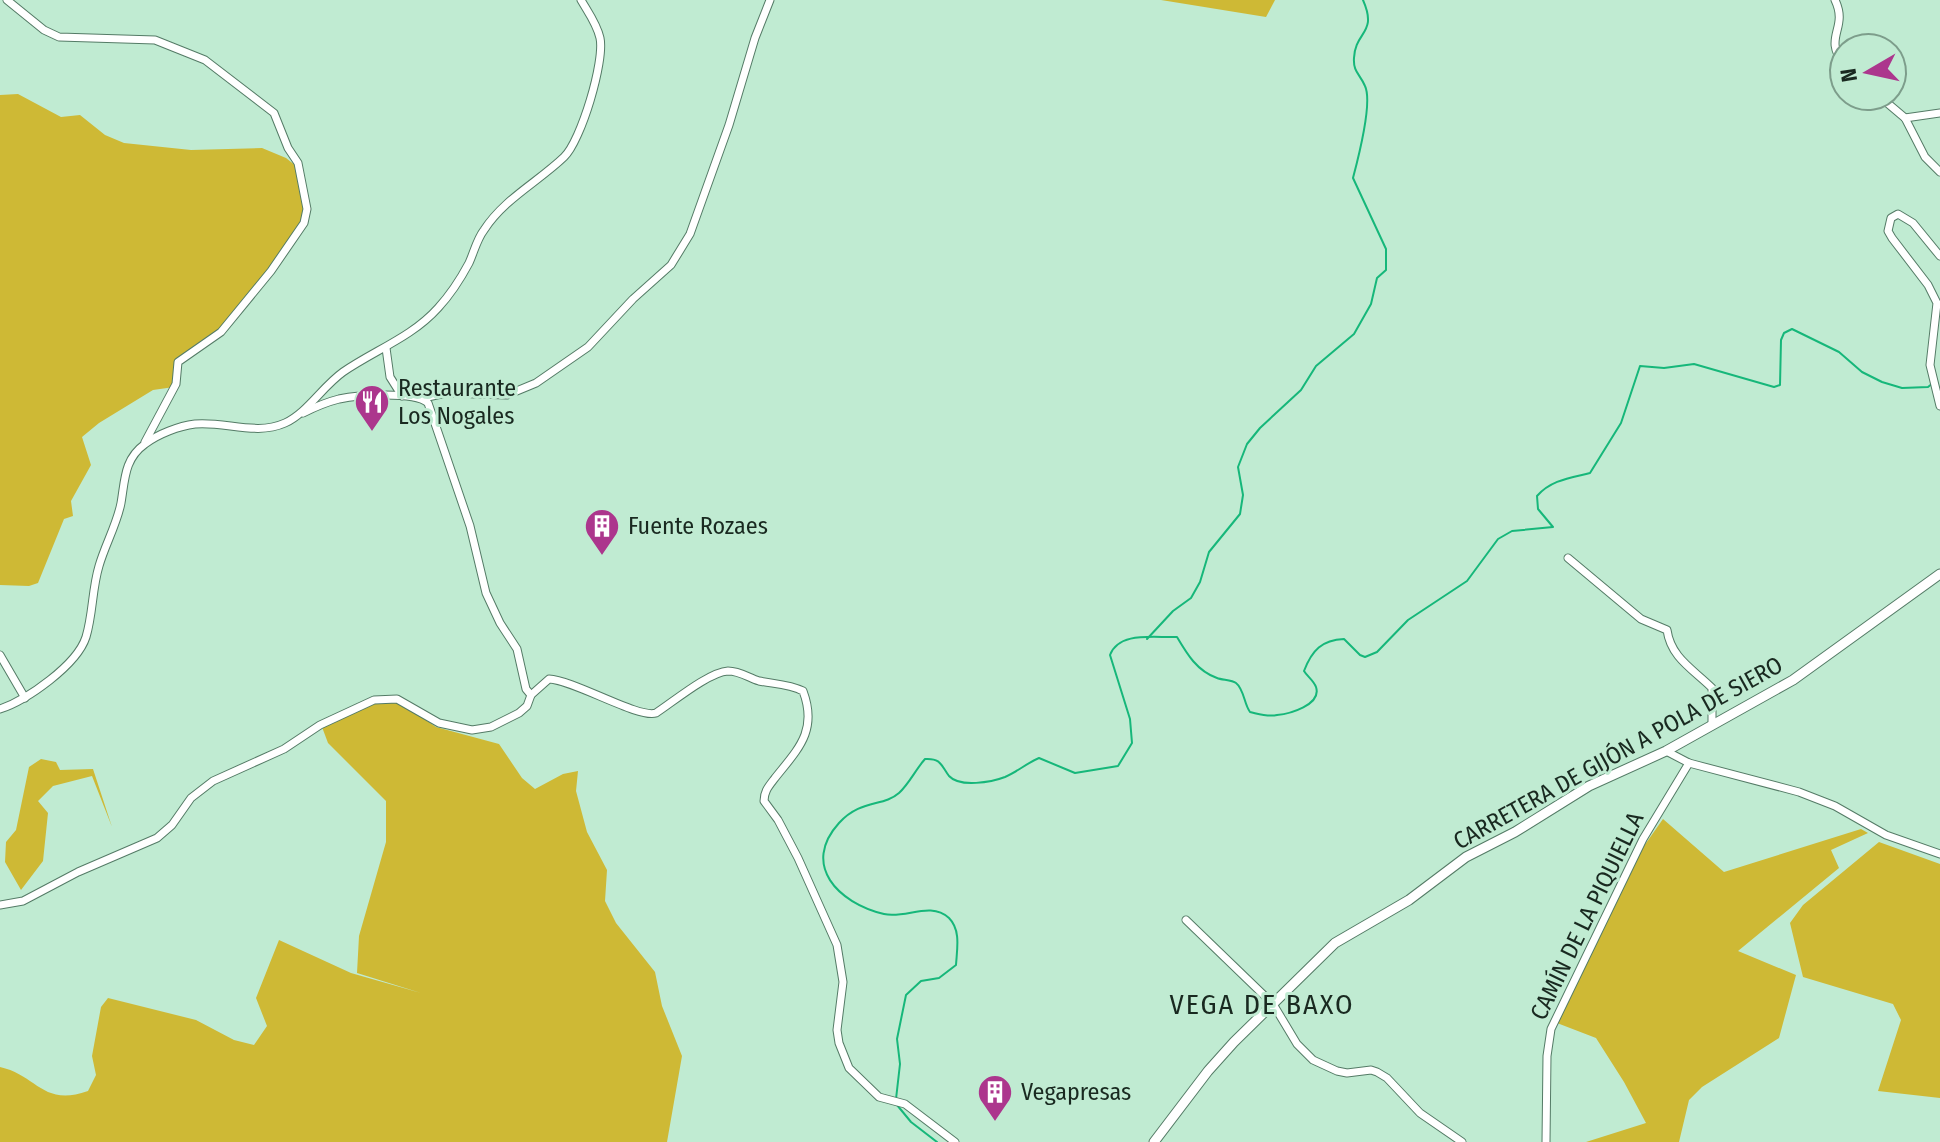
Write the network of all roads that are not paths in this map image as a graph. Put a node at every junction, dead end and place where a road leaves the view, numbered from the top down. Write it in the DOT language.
graph roads {
  1 [pos="7,0"];
  2 [pos="581,0"];
  3 [pos="770,0"];
  4 [pos="1835,0"];
  5 [pos="1837,32"];
  6 [pos="1898,112"];
  7 [pos="1940,113"];
  8 [pos="1905,118"];
  9 [pos="1940,172"];
  10 [pos="1940,256"];
  11 [pos="386,348"];
  12 [pos="402,396"];
  13 [pos="423,398"];
  14 [pos="1940,406"];
  15 [pos="301,414"];
  16 [pos="144,444"];
  17 [pos="1568,558"];
  18 [pos="1940,574"];
  19 [pos="0,655"];
  20 [pos="531,695"];
  21 [pos="25,698"];
  22 [pos="0,709"];
  23 [pos="1712,725"];
  24 [pos="1666,751"];
  25 [pos="1689,763"];
  26 [pos="1940,854"];
  27 [pos="0,905"];
  28 [pos="1186,920"];
  29 [pos="1273,1004"];
  30 [pos="955,1142"];
  31 [pos="1154,1142"];
  32 [pos="1462,1142"];
  33 [pos="1546,1142"];
  1 -- 16 [label="street"];
  2 -- 11 [label="street"];
  3 -- 13 [label="street"];
  4 -- 5 [label="street"];
  6 -- 8 [label="street"];
  7 -- 8 [label="street"];
  8 -- 9 [label="street"];
  10 -- 14 [label="street"];
  11 -- 12 [label="street"];
  11 -- 15 [label="street"];
  12 -- 13 [label="street"];
  12 -- 15 [label="street"];
  13 -- 20 [label="street"];
  15 -- 16 [label="street"];
  16 -- 21 [label="street"];
  17 -- 23 [label="street"];
  18 -- 23 [label="street, CARRETERA DE GIJÓN A POLA DE SIERO"];
  19 -- 21 [label="street"];
  20 -- 27 [label="street"];
  20 -- 30 [label="street"];
  21 -- 22 [label="street"];
  23 -- 24 [label="street, CARRETERA DE GIJÓN A POLA DE SIERO"];
  24 -- 25 [label="street"];
  24 -- 29 [label="street, CARRETERA DE GIJÓN A POLA DE SIERO"];
  25 -- 26 [label="street"];
  25 -- 33 [label="street, CAMÍN DE LA PIQUIELLA"];
  28 -- 29 [label="street"];
  29 -- 31 [label="street, CARRETERA DE GIJÓN A POLA DE SIERO"];
  29 -- 32 [label="street"];
}
